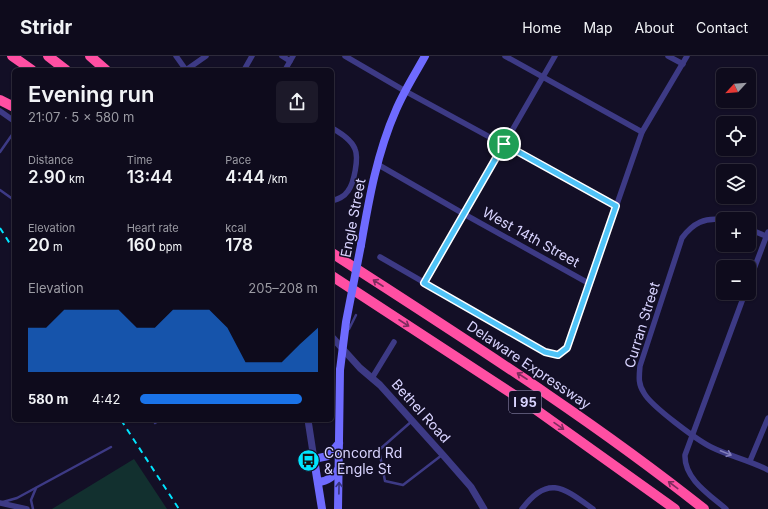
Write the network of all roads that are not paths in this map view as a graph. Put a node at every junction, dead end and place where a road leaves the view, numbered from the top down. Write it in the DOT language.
graph roads {
  1 [pos="12,56"];
  2 [pos="17,56"];
  3 [pos="48,56"];
  4 [pos="90,56"];
  5 [pos="176,56"];
  6 [pos="206,56"];
  7 [pos="252,56"];
  8 [pos="282,56"];
  9 [pos="345,56"];
  10 [pos="425,56"];
  11 [pos="504,56"];
  12 [pos="555,56"];
  13 [pos="668,56"];
  14 [pos="688,56"];
  15 [pos="291,58"];
  16 [pos="683,64"];
  17 [pos="29,68"];
  18 [pos="30,68"];
  19 [pos="63,68"];
  20 [pos="104,68"];
  21 [pos="185,68"];
  22 [pos="189,68"];
  23 [pos="245,68"];
  24 [pos="286,68"];
  25 [pos="543,78"];
  26 [pos="405,91"];
  27 [pos="0,100"];
  28 [pos="12,106"];
  29 [pos="0,111"];
  30 [pos="12,120"];
  31 [pos="334,129"];
  32 [pos="642,132"];
  33 [pos="12,135"];
  34 [pos="504,144"];
  35 [pos="0,152"];
  36 [pos="377,164"];
  37 [pos="0,190"];
  38 [pos="12,199"];
  39 [pos="334,200"];
  40 [pos="616,206"];
  41 [pos="464,214"];
  42 [pos="716,219"];
  43 [pos="756,231"];
  44 [pos="767,234"];
  45 [pos="334,254"];
  46 [pos="380,258"];
  47 [pos="756,263"];
  48 [pos="334,277"];
  49 [pos="334,281"];
  50 [pos="424,283"];
  51 [pos="590,284"];
  52 [pos="742,300"];
  53 [pos="371,302"];
  54 [pos="356,315"];
  55 [pos="334,339"];
  56 [pos="394,342"];
  57 [pos="340,346"];
  58 [pos="372,378"];
  59 [pos="768,418"];
  60 [pos="413,421"];
  61 [pos="308,422"];
  62 [pos="692,434"];
  63 [pos="339,443"];
  64 [pos="111,446"];
  65 [pos="443,455"];
  66 [pos="314,459"];
  67 [pos="750,461"];
  68 [pos="339,468"];
  69 [pos="768,470"];
  70 [pos="318,482"];
  71 [pos="36,487"];
  72 [pos="0,503"];
  73 [pos="28,509"];
  74 [pos="33,509"];
  75 [pos="322,509"];
  76 [pos="338,509"];
  77 [pos="484,509"];
  78 [pos="522,509"];
  79 [pos="593,509"];
  80 [pos="675,509"];
  81 [pos="704,509"];
  82 [pos="726,509"];
  1 -- 17 [label="highway"];
  2 -- 18 [label="highway"];
  3 -- 19 [label="highway"];
  4 -- 20 [label="highway"];
  5 -- 21 [label="street"];
  6 -- 22 [label="street"];
  7 -- 23 [label="street"];
  8 -- 15 [label="street"];
  9 -- 26 [label="street"];
  10 -- 26 [label="main road, Engle Street"];
  11 -- 25 [label="street"];
  12 -- 25 [label="street"];
  13 -- 16 [label="street"];
  14 -- 16 [label="street"];
  15 -- 24 [label="street"];
  16 -- 32 [label="street"];
  25 -- 32 [label="street"];
  25 -- 34 [label="street"];
  26 -- 34 [label="street"];
  26 -- 36 [label="main road, Engle Street"];
  27 -- 28 [label="highway"];
  29 -- 30 [label="street"];
  31 -- 39 [label="street"];
  32 -- 40 [label="street"];
  33 -- 35 [label="lane"];
  34 -- 40 [label="street"];
  34 -- 41 [label="street"];
  36 -- 41 [label="street, West 14th Street"];
  36 -- 63 [label="main road, Engle Street, bridge"];
  37 -- 38 [label="lane"];
  40 -- 51 [label="street"];
  41 -- 50 [label="street"];
  41 -- 51 [label="street, West 14th Street"];
  42 -- 62 [label="street, Curran Street"];
  43 -- 44 [label="street"];
  44 -- 47 [label="street"];
  81 -- 45 [label="highway, Delaware Expressway / I 95, one-way"];
  46 -- 50 [label="street"];
  48 -- 53 [label="highway, I 95"];
  49 -- 53 [label="highway"];
  50 -- 51 [label="street"];
  52 -- 62 [label="street"];
  53 -- 80 [label="highway, I 95, one-way"];
  54 -- 57 [label="lane"];
  55 -- 57 [label="street, Bethel Road"];
  56 -- 58 [label="street"];
  57 -- 58 [label="street, Bethel Road"];
  58 -- 60 [label="street, Bethel Road"];
  59 -- 67 [label="street"];
  60 -- 65 [label="street, Bethel Road"];
  60 -- 65 [label="lane"];
  61 -- 66 [label="street"];
  62 -- 67 [label="street, Curran Street, one-way"];
  62 -- 82 [label="street"];
  63 -- 66 [label="main road"];
  63 -- 68 [label="main road, Engle Street"];
  64 -- 71 [label="lane"];
  65 -- 77 [label="street, Bethel Road"];
  66 -- 70 [label="main road"];
  67 -- 69 [label="street, Curran Street"];
  68 -- 70 [label="main road"];
  76 -- 68 [label="main road, Engle Street, one-way"];
  70 -- 75 [label="main road"];
  71 -- 72 [label="lane"];
  71 -- 74 [label="lane"];
  72 -- 73 [label="street"];
  78 -- 79 [label="street"];
}
